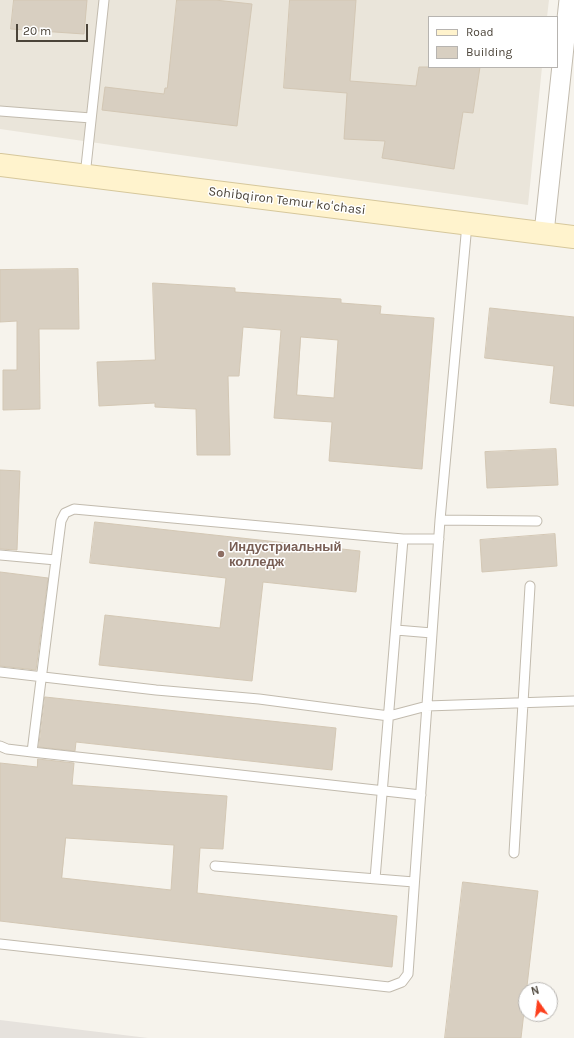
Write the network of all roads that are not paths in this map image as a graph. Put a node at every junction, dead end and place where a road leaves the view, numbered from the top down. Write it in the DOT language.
graph roads {
  1 [pos="104,0"];
  2 [pos="569,0"];
  3 [pos="0,112"];
  4 [pos="91,118"];
  5 [pos="0,165"];
  6 [pos="85,176"];
  7 [pos="467,224"];
  8 [pos="544,233"];
  9 [pos="574,237"];
  10 [pos="440,520"];
  11 [pos="537,521"];
  12 [pos="403,539"];
  13 [pos="439,539"];
  14 [pos="0,555"];
  15 [pos="56,560"];
  16 [pos="530,586"];
  17 [pos="396,630"];
  18 [pos="432,633"];
  19 [pos="0,672"];
  20 [pos="42,677"];
  21 [pos="574,701"];
  22 [pos="523,702"];
  23 [pos="427,706"];
  24 [pos="389,716"];
  25 [pos="0,746"];
  26 [pos="32,752"];
  27 [pos="382,791"];
  28 [pos="421,795"];
  29 [pos="514,853"];
  30 [pos="215,866"];
  31 [pos="375,879"];
  32 [pos="414,882"];
  33 [pos="0,944"];
  1 -- 4 [label="lane"];
  2 -- 8 [label="street"];
  3 -- 4 [label="lane"];
  4 -- 6 [label="lane"];
  5 -- 6 [label="main road, Sohibqiron Temur koʻchasi"];
  6 -- 7 [label="main road, Sohibqiron Temur koʻchasi"];
  7 -- 8 [label="main road, Sohibqiron Temur koʻchasi"];
  7 -- 10 [label="lane"];
  8 -- 9 [label="main road, Sohibqiron Temur koʻchasi"];
  10 -- 11 [label="lane"];
  10 -- 13 [label="lane"];
  12 -- 13 [label="lane"];
  12 -- 15 [label="lane"];
  12 -- 17 [label="lane"];
  13 -- 18 [label="lane"];
  14 -- 15 [label="lane"];
  15 -- 20 [label="lane"];
  16 -- 22 [label="lane"];
  17 -- 18 [label="lane"];
  17 -- 24 [label="lane"];
  18 -- 23 [label="lane"];
  19 -- 20 [label="lane"];
  20 -- 24 [label="lane"];
  20 -- 26 [label="lane"];
  21 -- 22 [label="lane"];
  22 -- 23 [label="lane"];
  22 -- 29 [label="lane"];
  23 -- 24 [label="lane"];
  23 -- 28 [label="lane"];
  24 -- 27 [label="lane"];
  25 -- 26 [label="lane"];
  26 -- 27 [label="lane"];
  27 -- 28 [label="lane"];
  27 -- 31 [label="lane"];
  28 -- 32 [label="lane"];
  30 -- 31 [label="lane"];
  31 -- 32 [label="lane"];
  32 -- 33 [label="lane"];
}
